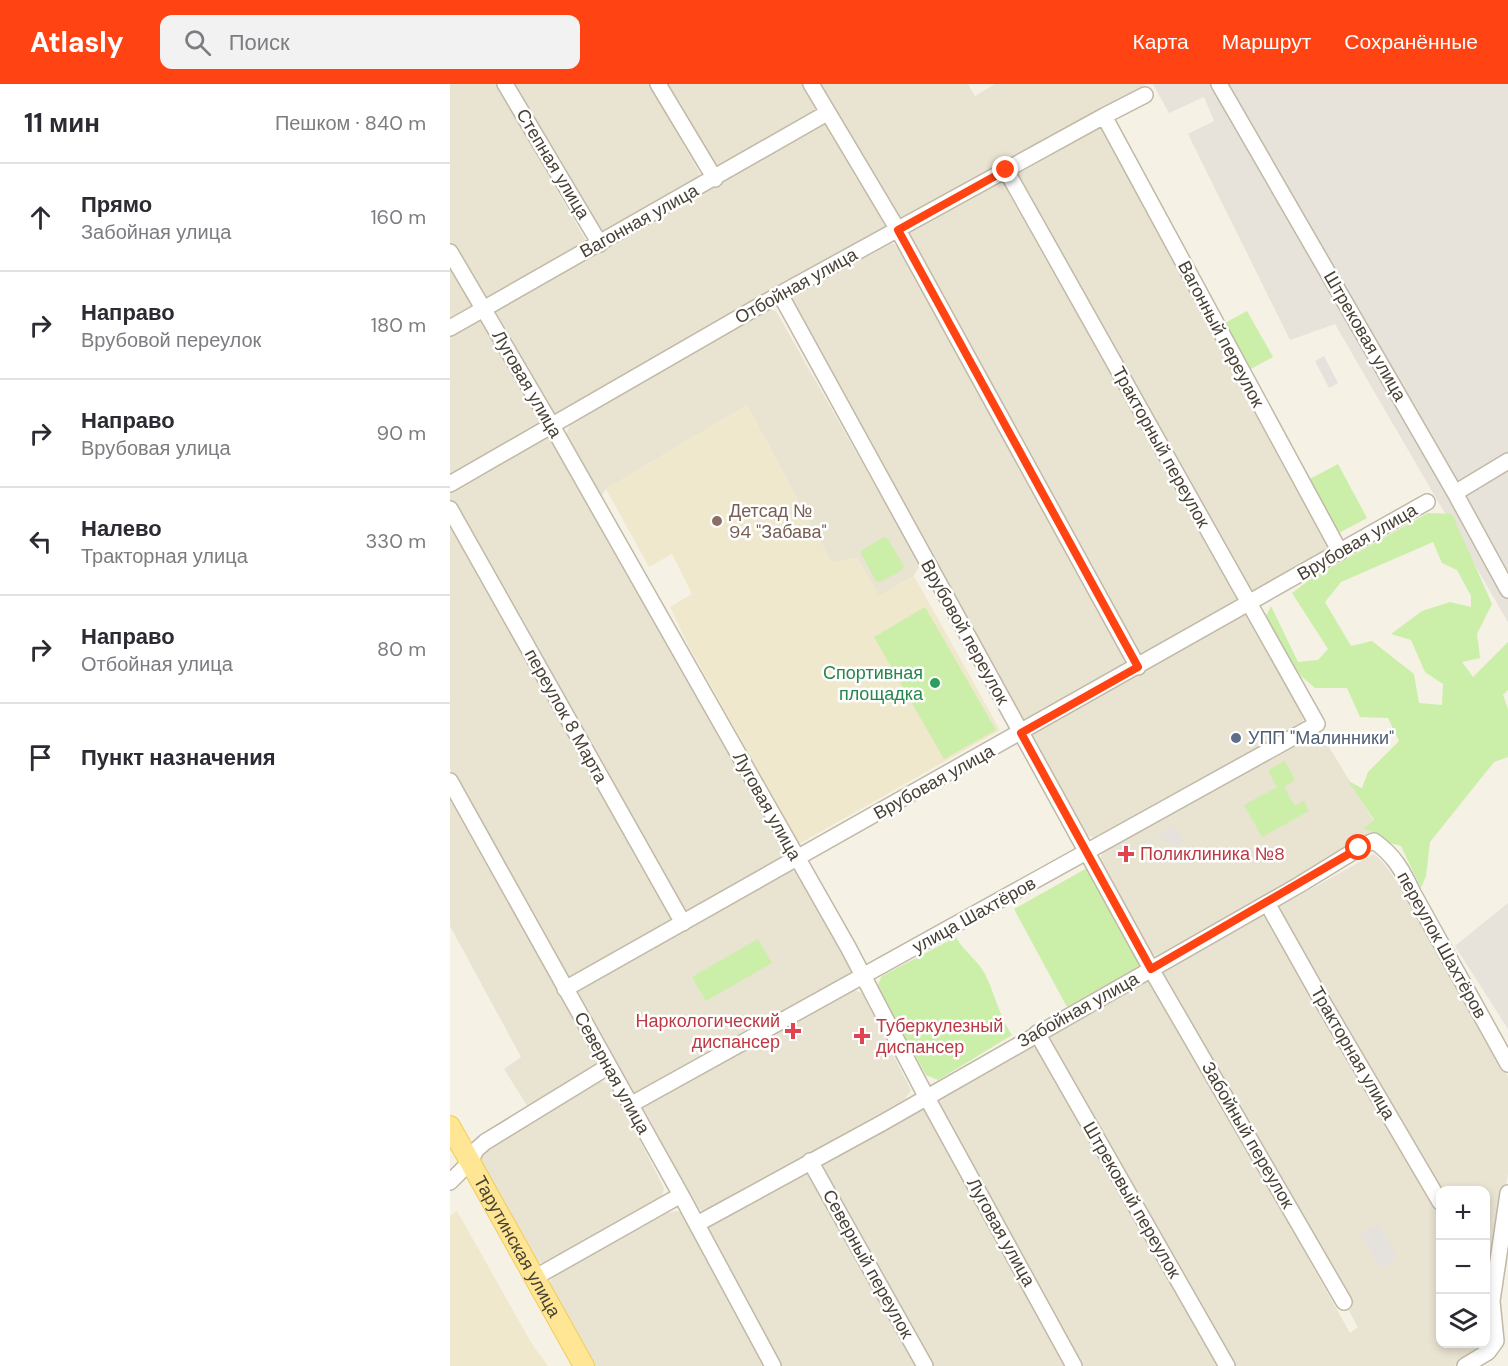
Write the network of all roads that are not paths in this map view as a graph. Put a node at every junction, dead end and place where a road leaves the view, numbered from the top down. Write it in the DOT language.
graph roads {
  1 [pos="505,84"];
  2 [pos="658,84"];
  3 [pos="811,84"];
  4 [pos="1219,84"];
  5 [pos="1145,95"];
  6 [pos="827,113"];
  7 [pos="1104,116"];
  8 [pos="1006,170"];
  9 [pos="714,179"];
  10 [pos="898,230"];
  11 [pos="600,244"];
  12 [pos="450,252"];
  13 [pos="780,294"];
  14 [pos="484,309"];
  15 [pos="450,328"];
  16 [pos="551,424"];
  17 [pos="1508,461"];
  18 [pos="450,484"];
  19 [pos="1455,493"];
  20 [pos="1427,502"];
  21 [pos="450,509"];
  22 [pos="1340,552"];
  23 [pos="1508,590"];
  24 [pos="1248,603"];
  25 [pos="1138,667"];
  26 [pos="1317,724"];
  27 [pos="1021,733"];
  28 [pos="450,781"];
  29 [pos="1364,845"];
  30 [pos="1087,853"];
  31 [pos="797,859"];
  32 [pos="1267,903"];
  33 [pos="683,923"];
  34 [pos="1151,969"];
  35 [pos="863,976"];
  36 [pos="565,989"];
  37 [pos="1036,1033"];
  38 [pos="1508,1064"];
  39 [pos="609,1066"];
  40 [pos="926,1096"];
  41 [pos="630,1104"];
  42 [pos="450,1126"];
  43 [pos="810,1161"];
  44 [pos="470,1162"];
  45 [pos="450,1182"];
  46 [pos="1508,1193"];
  47 [pos="681,1195"];
  48 [pos="1436,1195"];
  49 [pos="697,1224"];
  50 [pos="1490,1276"];
  51 [pos="534,1278"];
  52 [pos="1344,1302"];
  53 [pos="584,1366"];
  54 [pos="773,1366"];
  55 [pos="925,1366"];
  56 [pos="1074,1366"];
  57 [pos="1227,1366"];
  58 [pos="1465,1366"];
  1 -- 11 [label="street, Степная улица"];
  2 -- 9 [label="street"];
  3 -- 6 [label="street"];
  4 -- 19 [label="street, Штрековая улица"];
  5 -- 7 [label="street, Отбойная улица"];
  6 -- 9 [label="street, Вагонная улица"];
  6 -- 10 [label="street"];
  7 -- 8 [label="street, Отбойная улица"];
  7 -- 22 [label="street, Вагонный переулок"];
  8 -- 10 [label="street, Отбойная улица"];
  8 -- 24 [label="street, Тракторный переулок"];
  9 -- 11 [label="street, Вагонная улица"];
  10 -- 13 [label="street, Отбойная улица"];
  10 -- 25 [label="street"];
  11 -- 14 [label="street, Вагонная улица"];
  12 -- 14 [label="street, Луговая улица"];
  13 -- 16 [label="street, Отбойная улица"];
  13 -- 27 [label="street, Врубовой переулок"];
  14 -- 15 [label="street, Вагонная улица"];
  14 -- 16 [label="street, Луговая улица"];
  16 -- 18 [label="street, Отбойная улица"];
  16 -- 31 [label="street, Луговая улица"];
  17 -- 19 [label="street"];
  19 -- 23 [label="street, Штрековая улица"];
  20 -- 22 [label="street, Врубовая улица"];
  21 -- 33 [label="street, переулок 8 Марта"];
  22 -- 24 [label="street, Врубовая улица"];
  24 -- 25 [label="street, Врубовая улица"];
  24 -- 26 [label="street, Тракторный переулок"];
  25 -- 27 [label="street, Врубовая улица"];
  26 -- 30 [label="street, улица Шахтёров"];
  27 -- 30 [label="street, Врубовой переулок"];
  27 -- 31 [label="street, Врубовая улица"];
  28 -- 36 [label="street, Северная улица"];
  29 -- 32 [label="street, Забойная улица"];
  29 -- 38 [label="street, переулок Шахтёров"];
  30 -- 34 [label="street, Врубовой переулок"];
  30 -- 35 [label="street, улица Шахтёров"];
  31 -- 33 [label="street, Врубовая улица"];
  31 -- 35 [label="street, Луговая улица"];
  32 -- 34 [label="street, Забойная улица"];
  32 -- 48 [label="street, Тракторная улица"];
  33 -- 36 [label="street, Врубовая улица"];
  34 -- 37 [label="street, Забойная улица"];
  34 -- 52 [label="street, Забойный переулок"];
  35 -- 40 [label="street, Луговая улица"];
  35 -- 41 [label="street, улица Шахтёров"];
  36 -- 39 [label="street, Северная улица"];
  37 -- 40 [label="street, Забойная улица"];
  37 -- 57 [label="street, Штрековый переулок"];
  39 -- 41 [label="street, Северная улица"];
  39 -- 44 [label="street"];
  40 -- 43 [label="street, Забойная улица"];
  40 -- 56 [label="street, Луговая улица"];
  41 -- 47 [label="street, Северная улица"];
  42 -- 44 [label="main road, Тарутинская улица"];
  43 -- 49 [label="street, Забойная улица"];
  43 -- 55 [label="street, Северный переулок"];
  44 -- 45 [label="street"];
  44 -- 51 [label="main road, Тарутинская улица"];
  46 -- 50 [label="street"];
  47 -- 49 [label="street, Северная улица"];
  47 -- 51 [label="street"];
  49 -- 54 [label="street, Северная улица"];
  50 -- 58 [label="street"];
  51 -- 53 [label="main road, Тарутинская улица"];
}
